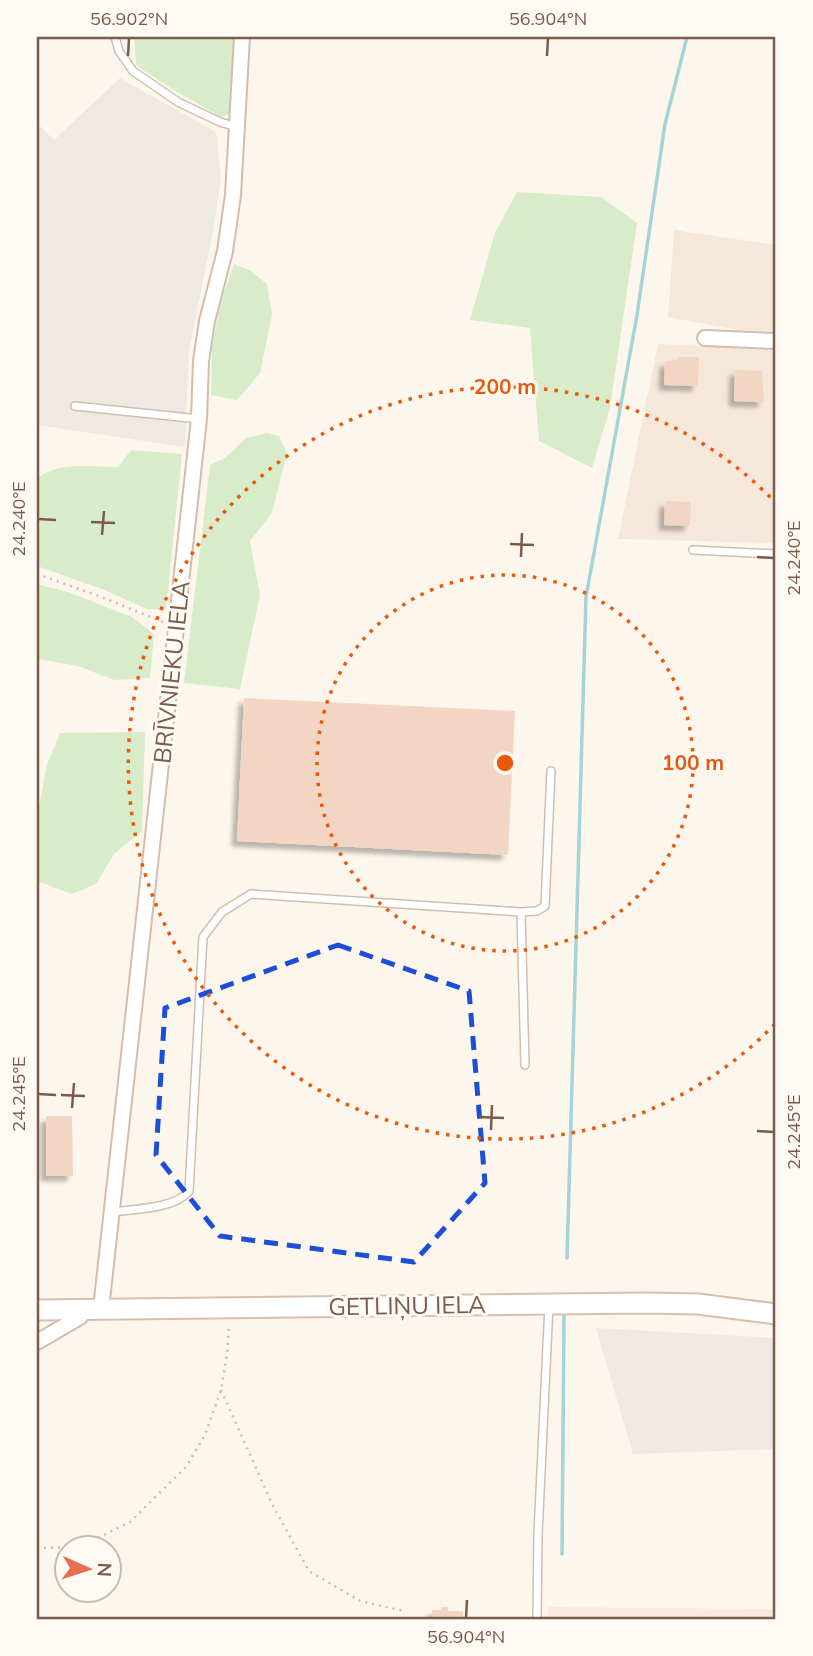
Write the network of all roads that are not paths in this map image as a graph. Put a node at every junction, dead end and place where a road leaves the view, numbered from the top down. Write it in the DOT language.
graph roads {
  1 [pos="115,37"];
  2 [pos="242,37"];
  3 [pos="238,128"];
  4 [pos="705,338"];
  5 [pos="776,341"];
  6 [pos="75,407"];
  7 [pos="199,419"];
  8 [pos="694,550"];
  9 [pos="776,554"];
  10 [pos="551,771"];
  11 [pos="521,912"];
  12 [pos="525,1065"];
  13 [pos="112,1212"];
  14 [pos="549,1303"];
  15 [pos="92,1309"];
  16 [pos="37,1310"];
  17 [pos="776,1314"];
  18 [pos="37,1342"];
  19 [pos="537,1619"];
  1 -- 3 [label="lane"];
  2 -- 3 [label="street, BRĪVNIEKU IELA"];
  3 -- 7 [label="street, BRĪVNIEKU IELA"];
  4 -- 5 [label="street"];
  6 -- 7 [label="lane"];
  7 -- 13 [label="street, BRĪVNIEKU IELA"];
  8 -- 9 [label="lane"];
  10 -- 11 [label="lane"];
  11 -- 12 [label="lane"];
  11 -- 13 [label="lane"];
  13 -- 15 [label="street, BRĪVNIEKU IELA"];
  14 -- 15 [label="street, GETLIŅU IELA"];
  14 -- 17 [label="street, GETLIŅU IELA"];
  14 -- 19 [label="lane"];
  15 -- 16 [label="street, GETLIŅU IELA"];
  15 -- 18 [label="street"];
}
